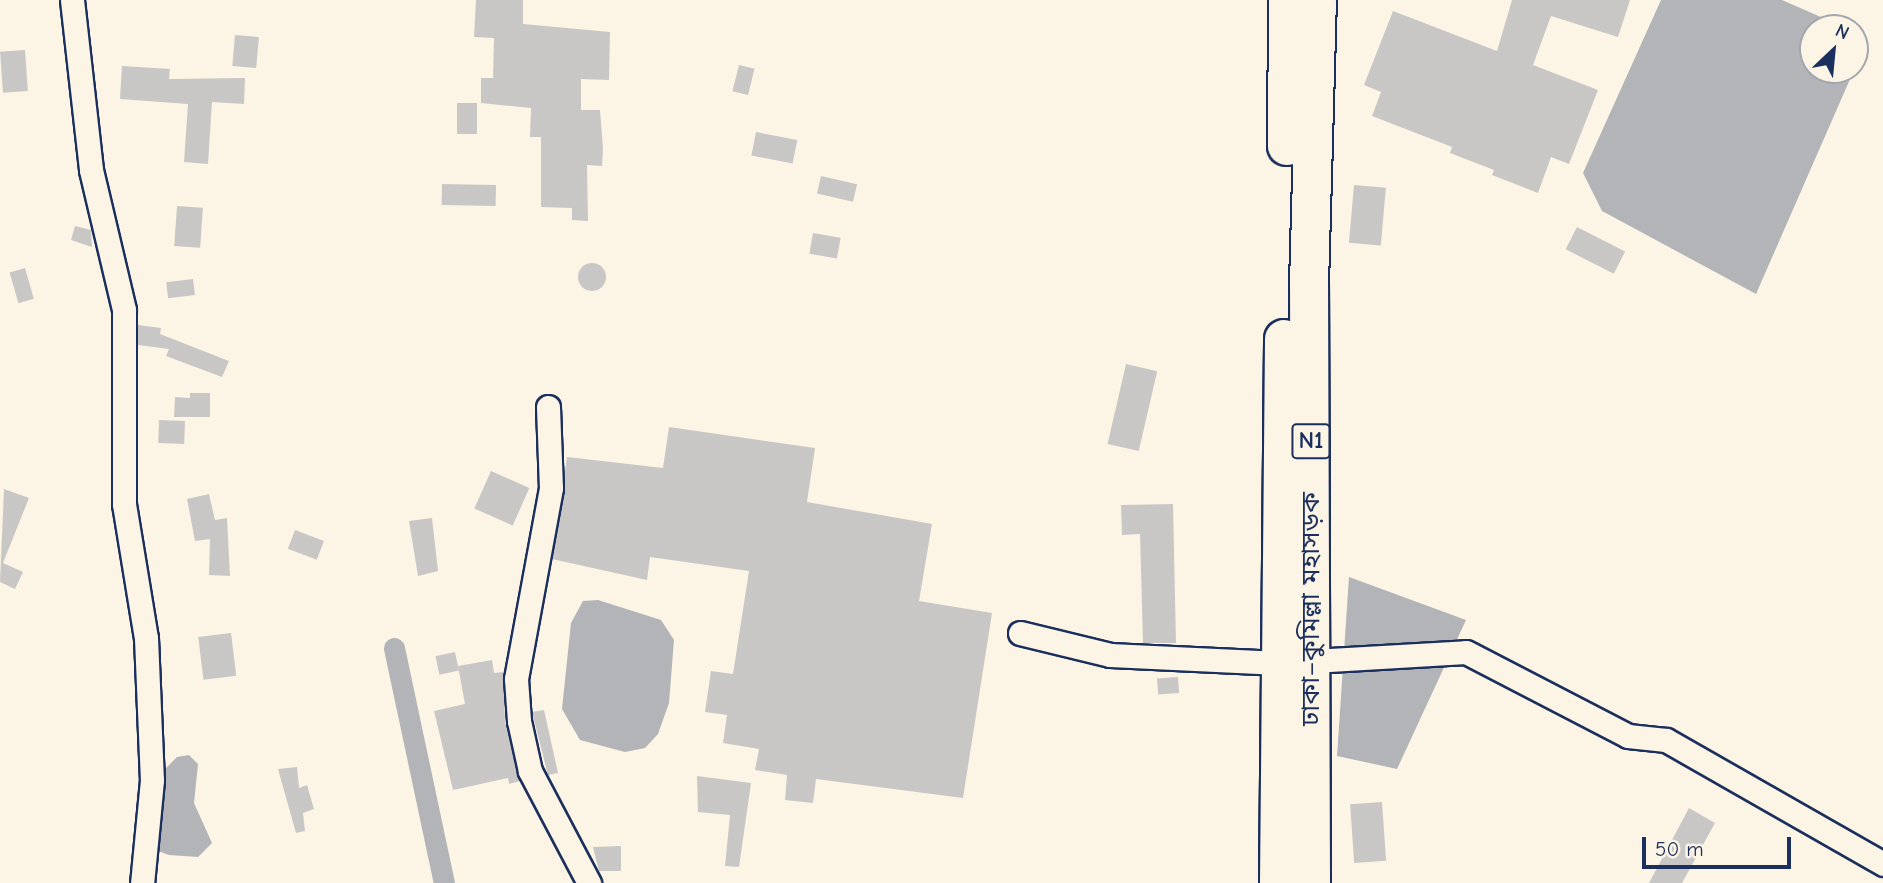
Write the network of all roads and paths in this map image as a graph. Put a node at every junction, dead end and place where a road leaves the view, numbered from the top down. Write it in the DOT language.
graph roads {
  1 [pos="72,0"];
  2 [pos="1288,0"];
  3 [pos="1317,0"];
  4 [pos="548,407"];
  5 [pos="1020,633"];
  6 [pos="1296,662"];
  7 [pos="1883,864"];
  8 [pos="142,883"];
  9 [pos="589,883"];
  10 [pos="1279,883"];
  11 [pos="1311,883"];
  1 -- 8 [label="street"];
  2 -- 6 [label="highway, ঢাকা–কুমিল্লা মহাসড়ক / N1"];
  3 -- 6 [label="highway, ঢাকা–কুমিল্লা মহাসড়ক / N1"];
  4 -- 9 [label="street"];
  5 -- 6 [label="street"];
  6 -- 7 [label="street"];
  6 -- 10 [label="highway, ঢাকা–কুমিল্লা মহাসড়ক / N1"];
  6 -- 11 [label="highway, ঢাকা–কুমিল্লা মহাসড়ক / N1"];
}
